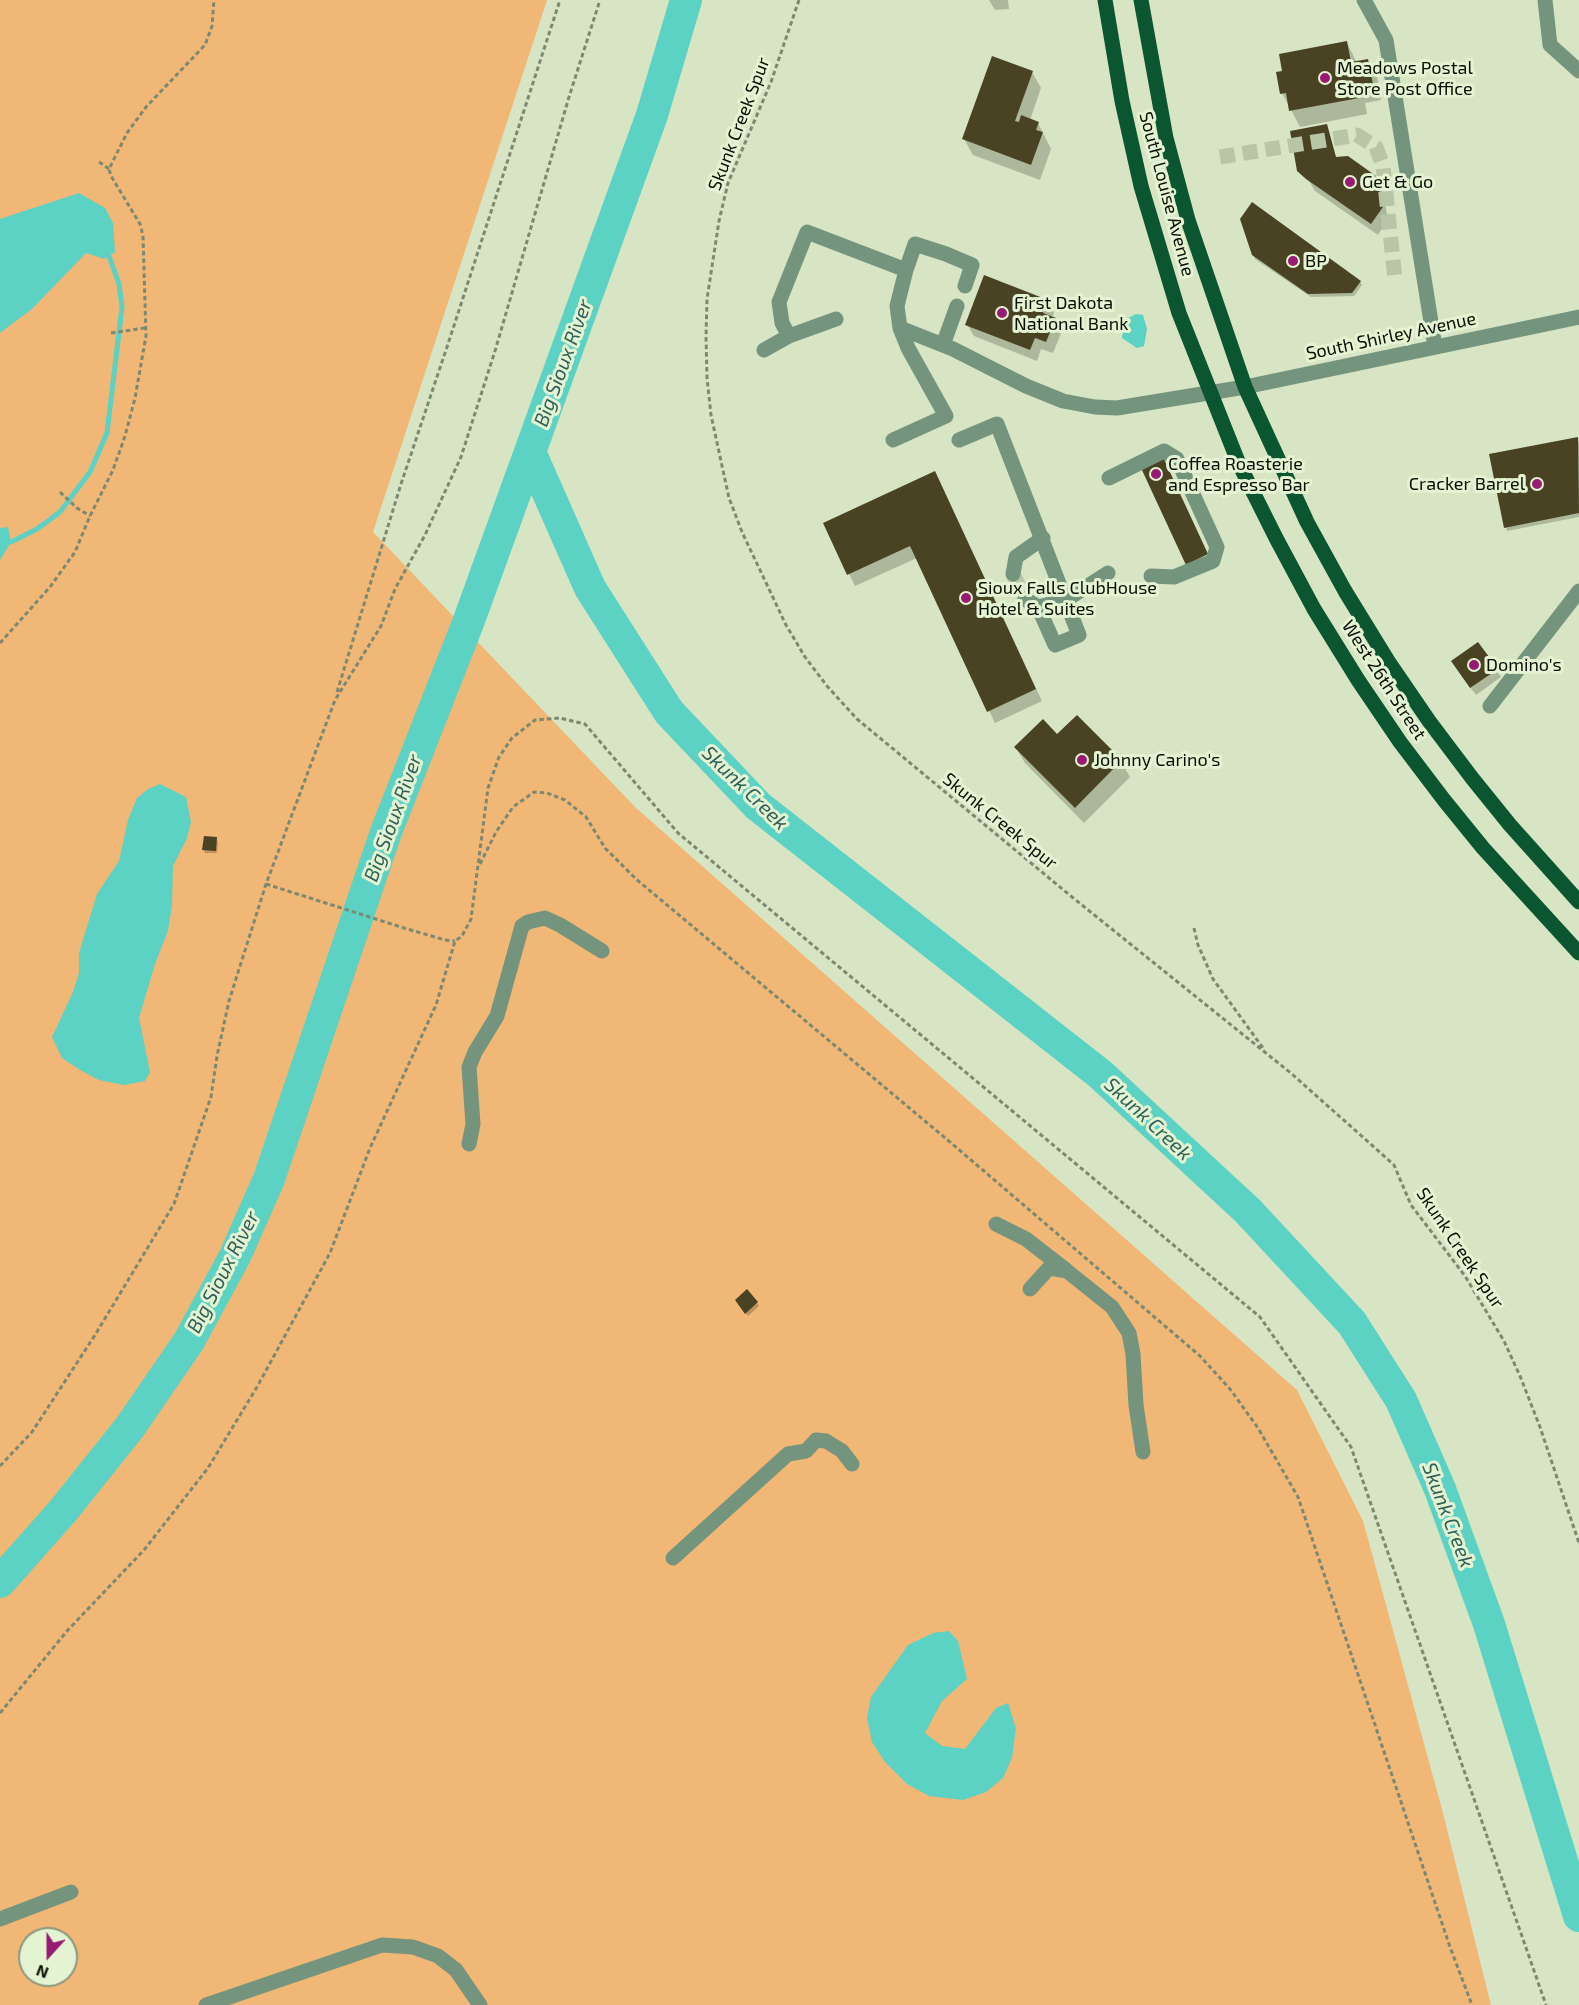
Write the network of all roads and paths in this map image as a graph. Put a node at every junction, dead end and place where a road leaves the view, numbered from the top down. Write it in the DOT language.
graph roads {
  1 [pos="214,0"];
  2 [pos="560,0"];
  3 [pos="600,0"];
  4 [pos="799,0"];
  5 [pos="1105,0"];
  6 [pos="1141,0"];
  7 [pos="1364,0"];
  8 [pos="1545,0"];
  9 [pos="1579,71"];
  10 [pos="99,162"];
  11 [pos="109,169"];
  12 [pos="906,270"];
  13 [pos="965,286"];
  14 [pos="957,306"];
  15 [pos="1579,318"];
  16 [pos="836,319"];
  17 [pos="145,328"];
  18 [pos="900,328"];
  19 [pos="111,333"];
  20 [pos="789,336"];
  21 [pos="943,345"];
  22 [pos="1435,347"];
  23 [pos="764,350"];
  24 [pos="1245,387"];
  25 [pos="1211,393"];
  26 [pos="893,440"];
  27 [pos="959,440"];
  28 [pos="1109,478"];
  29 [pos="60,492"];
  30 [pos="90,516"];
  31 [pos="1043,538"];
  32 [pos="1108,573"];
  33 [pos="1013,574"];
  34 [pos="1151,576"];
  35 [pos="1579,591"];
  36 [pos="1066,600"];
  37 [pos="0,643"];
  38 [pos="335,700"];
  39 [pos="1490,706"];
  40 [pos="478,869"];
  41 [pos="266,884"];
  42 [pos="1579,902"];
  43 [pos="1194,928"];
  44 [pos="602,951"];
  45 [pos="1579,953"];
  46 [pos="1266,1052"];
  47 [pos="469,1144"];
  48 [pos="996,1224"];
  49 [pos="1067,1271"];
  50 [pos="1030,1289"];
  51 [pos="1143,1452"];
  52 [pos="852,1464"];
  53 [pos="0,1466"];
  54 [pos="1579,1543"];
  55 [pos="673,1558"];
  56 [pos="0,1713"];
  57 [pos="71,1892"];
  58 [pos="0,1919"];
  59 [pos="206,2005"];
  60 [pos="480,2005"];
  61 [pos="1472,2005"];
  1 -- 11 [label="path"];
  2 -- 38 [label="path"];
  3 -- 38 [label="path"];
  4 -- 46 [label="path, Skunk Creek Spur"];
  5 -- 25 [label="main road, South Louise Avenue"];
  6 -- 24 [label="main road, South Louise Avenue"];
  7 -- 22 [label="street"];
  8 -- 9 [label="street"];
  10 -- 11 [label="path"];
  11 -- 17 [label="path"];
  12 -- 13 [label="street"];
  12 -- 18 [label="street"];
  12 -- 20 [label="street"];
  14 -- 21 [label="street"];
  15 -- 22 [label="street, South Shirley Avenue"];
  16 -- 20 [label="street"];
  17 -- 19 [label="path"];
  17 -- 30 [label="path"];
  18 -- 21 [label="street, South Shirley Avenue"];
  18 -- 26 [label="street"];
  20 -- 23 [label="street"];
  21 -- 25 [label="street, South Shirley Avenue"];
  22 -- 24 [label="street, South Shirley Avenue"];
  24 -- 25 [label="street, South Shirley Avenue"];
  24 -- 42 [label="main road, West 26th Street"];
  25 -- 45 [label="main road, West 26th Street"];
  27 -- 31 [label="street"];
  28 -- 34 [label="street"];
  29 -- 30 [label="path"];
  30 -- 37 [label="path"];
  31 -- 33 [label="street"];
  31 -- 36 [label="street"];
  32 -- 36 [label="street"];
  35 -- 39 [label="street"];
  36 -- 36 [label="street"];
  38 -- 41 [label="path"];
  40 -- 61 [label="path"];
  41 -- 53 [label="path"];
  41 -- 56 [label="path"];
  43 -- 46 [label="path"];
  44 -- 47 [label="street"];
  46 -- 54 [label="path, Skunk Creek Spur"];
  48 -- 49 [label="street"];
  49 -- 50 [label="street"];
  49 -- 51 [label="street"];
  52 -- 55 [label="street"];
  57 -- 58 [label="street"];
  59 -- 60 [label="street"];
}
